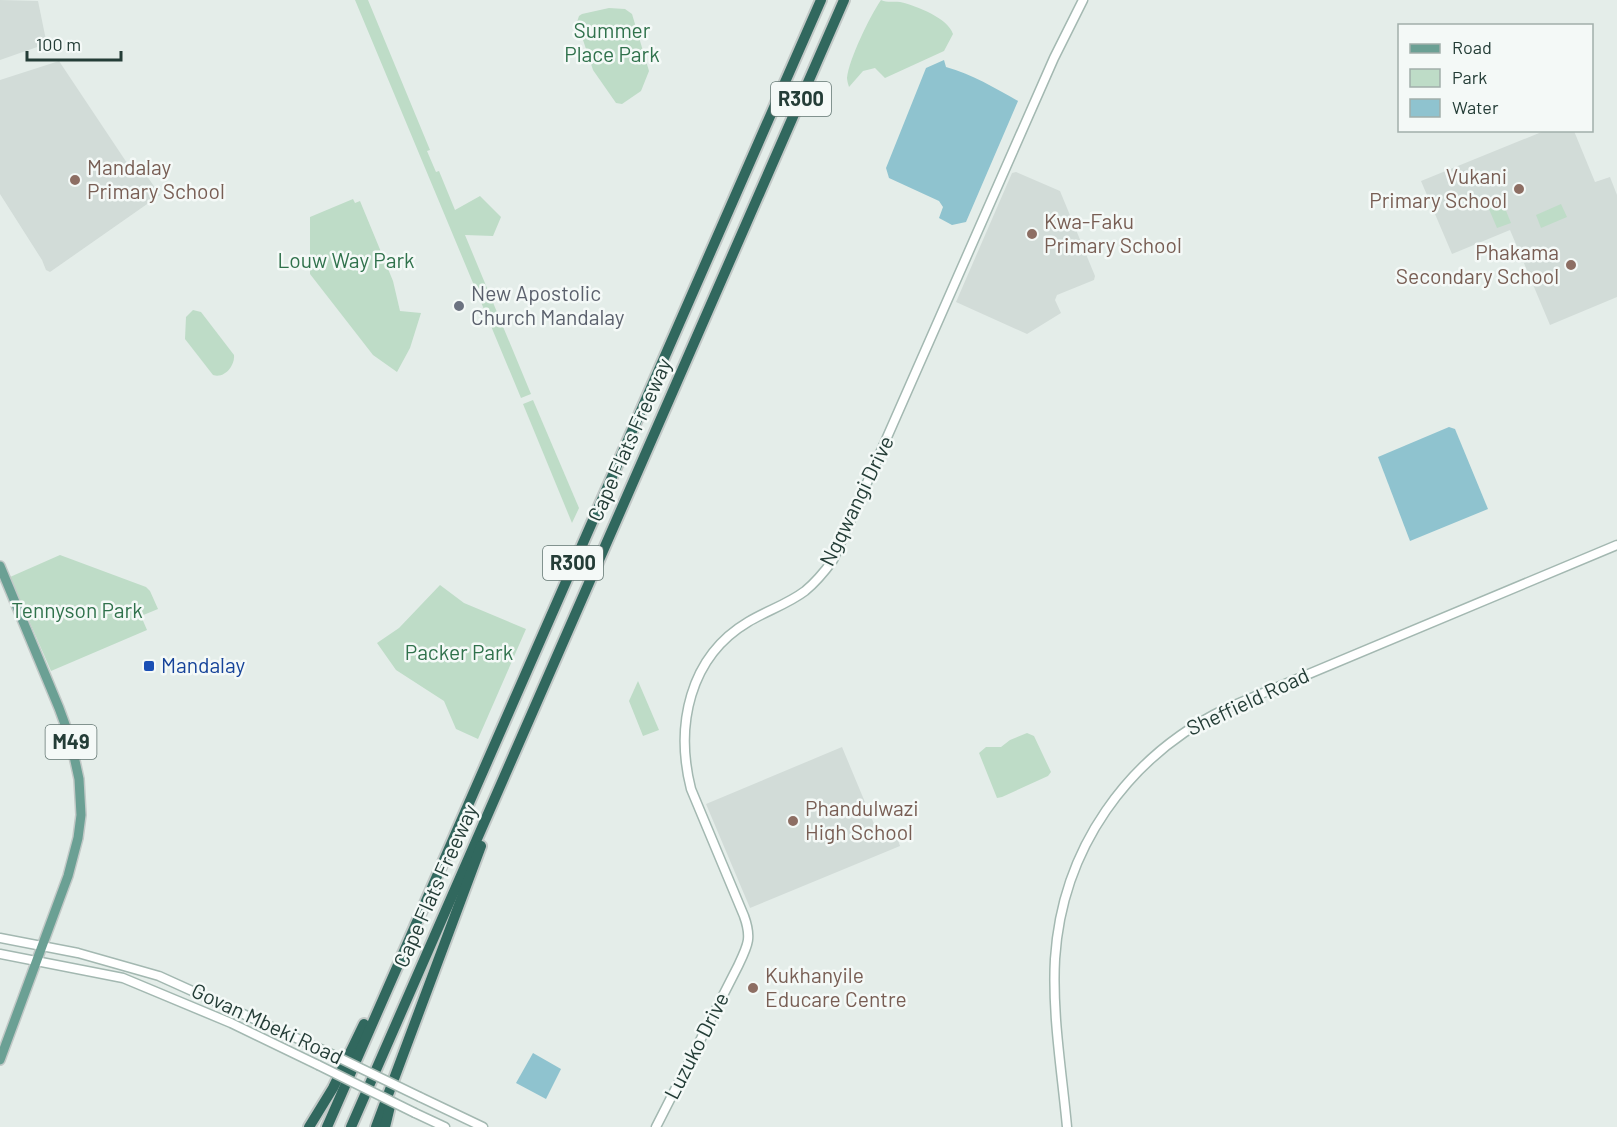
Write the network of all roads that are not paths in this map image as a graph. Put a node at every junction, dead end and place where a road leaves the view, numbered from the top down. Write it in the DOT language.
graph roads {
  1 [pos="821,0"];
  2 [pos="844,0"];
  3 [pos="1083,0"];
  4 [pos="1617,545"];
  5 [pos="0,566"];
  6 [pos="504,779"];
  7 [pos="429,893"];
  8 [pos="0,938"];
  9 [pos="42,946"];
  10 [pos="0,954"];
  11 [pos="37,961"];
  12 [pos="738,966"];
  13 [pos="0,1060"];
  14 [pos="399,1066"];
  15 [pos="309,1127"];
  16 [pos="327,1127"];
  17 [pos="351,1127"];
  18 [pos="376,1127"];
  19 [pos="385,1127"];
  20 [pos="445,1127"];
  21 [pos="483,1127"];
  22 [pos="656,1127"];
  23 [pos="1067,1127"];
  1 -- 7 [label="highway, Cape Flats Freeway / R300"];
  2 -- 6 [label="highway, Cape Flats Freeway / R300"];
  3 -- 12 [label="street, Ngqwangi Drive"];
  4 -- 23 [label="street, Sheffield Road"];
  5 -- 9 [label="main road, M49"];
  6 -- 14 [label="highway"];
  6 -- 17 [label="highway, Cape Flats Freeway / R300"];
  7 -- 15 [label="highway"];
  7 -- 16 [label="highway, Cape Flats Freeway / R300"];
  8 -- 9 [label="street, Govan Mbeki Road"];
  9 -- 11 [label="main road, M49"];
  9 -- 21 [label="street, Govan Mbeki Road, bridge"];
  10 -- 11 [label="street, Govan Mbeki Road"];
  11 -- 13 [label="main road, M49"];
  11 -- 20 [label="street, Govan Mbeki Road, bridge"];
  12 -- 22 [label="street, Luzuko Drive"];
  14 -- 18 [label="highway"];
  14 -- 19 [label="highway"];
}
